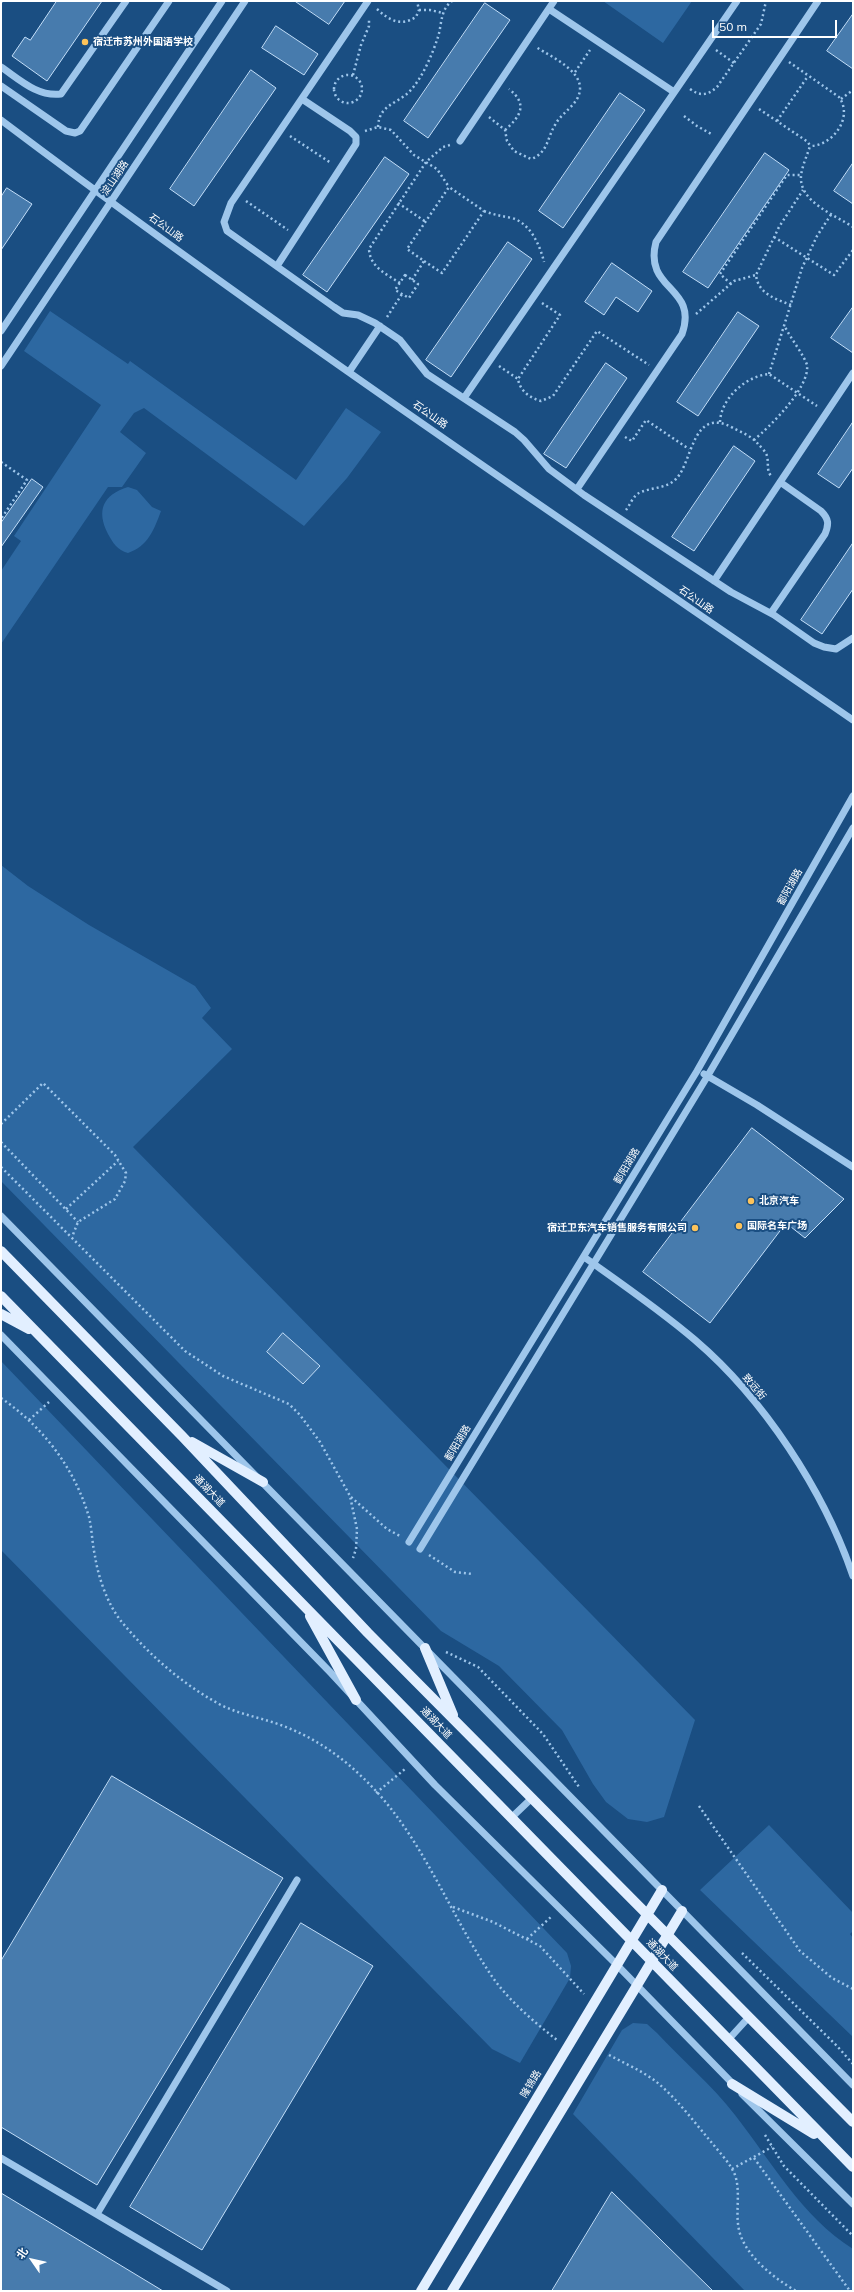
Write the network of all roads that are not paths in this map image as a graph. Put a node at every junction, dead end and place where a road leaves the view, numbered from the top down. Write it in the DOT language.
graph roads {
  1 [pos="126,1"];
  2 [pos="169,1"];
  3 [pos="222,1"];
  4 [pos="245,1"];
  5 [pos="368,1"];
  6 [pos="554,1"];
  7 [pos="737,1"];
  8 [pos="818,1"];
  9 [pos="549,9"];
  10 [pos="1,67"];
  11 [pos="1,86"];
  12 [pos="674,92"];
  13 [pos="302,99"];
  14 [pos="1,120"];
  15 [pos="460,141"];
  16 [pos="95,190"];
  17 [pos="112,202"];
  18 [pos="277,266"];
  19 [pos="380,326"];
  20 [pos="1,331"];
  21 [pos="1,366"];
  22 [pos="349,372"];
  23 [pos="853,373"];
  24 [pos="464,398"];
  25 [pos="780,482"];
  26 [pos="577,489"];
  27 [pos="714,581"];
  28 [pos="771,613"];
  29 [pos="853,638"];
  30 [pos="853,720"];
  31 [pos="853,796"];
  32 [pos="853,828"];
  33 [pos="698,1071"];
  34 [pos="707,1077"];
  35 [pos="853,1167"];
  36 [pos="1,1216"];
  37 [pos="1,1251"];
  38 [pos="584,1257"];
  39 [pos="593,1264"];
  40 [pos="1,1296"];
  41 [pos="1,1314"];
  42 [pos="1,1335"];
  43 [pos="40,1335"];
  44 [pos="182,1436"];
  45 [pos="263,1482"];
  46 [pos="409,1542"];
  47 [pos="420,1549"];
  48 [pos="853,1576"];
  49 [pos="303,1604"];
  50 [pos="425,1648"];
  51 [pos="356,1700"];
  52 [pos="455,1721"];
  53 [pos="532,1798"];
  54 [pos="511,1818"];
  55 [pos="297,1880"];
  56 [pos="662,1890"];
  57 [pos="682,1910"];
  58 [pos="647,1913"];
  59 [pos="668,1934"];
  60 [pos="631,1940"];
  61 [pos="651,1961"];
  62 [pos="616,1964"];
  63 [pos="636,1985"];
  64 [pos="749,2017"];
  65 [pos="728,2040"];
  66 [pos="732,2084"];
  67 [pos="853,2085"];
  68 [pos="853,2122"];
  69 [pos="828,2142"];
  70 [pos="1,2158"];
  71 [pos="853,2167"];
  72 [pos="853,2204"];
  73 [pos="97,2214"];
  74 [pos="227,2291"];
  75 [pos="421,2291"];
  76 [pos="452,2291"];
  1 -- 10 [label="street"];
  2 -- 11 [label="street"];
  3 -- 16 [label="street, 淀山湖路"];
  4 -- 17 [label="street, 淀山湖路"];
  5 -- 13 [label="street"];
  6 -- 9 [label="street"];
  7 -- 12 [label="street"];
  8 -- 26 [label="street"];
  9 -- 12 [label="street"];
  9 -- 15 [label="street"];
  12 -- 24 [label="street"];
  13 -- 18 [label="street"];
  13 -- 18 [label="street"];
  14 -- 16 [label="street, 石公山路"];
  16 -- 17 [label="street, 石公山路"];
  16 -- 20 [label="street, 淀山湖路"];
  17 -- 21 [label="street, 淀山湖路"];
  17 -- 22 [label="street, 石公山路"];
  18 -- 19 [label="street"];
  19 -- 22 [label="street"];
  19 -- 24 [label="street"];
  22 -- 30 [label="street, 石公山路"];
  23 -- 25 [label="street"];
  24 -- 26 [label="street"];
  25 -- 27 [label="street"];
  25 -- 28 [label="street"];
  26 -- 27 [label="street"];
  27 -- 28 [label="street"];
  28 -- 29 [label="street"];
  31 -- 33 [label="street, 鄱阳湖路"];
  32 -- 34 [label="street"];
  33 -- 34 [label="street"];
  33 -- 38 [label="street, 鄱阳湖路"];
  34 -- 35 [label="street"];
  34 -- 39 [label="street"];
  36 -- 45 [label="street"];
  37 -- 44 [label="main road, 通湖大道"];
  38 -- 39 [label="street, 致远街"];
  38 -- 46 [label="street, 鄱阳湖路"];
  39 -- 47 [label="street"];
  39 -- 48 [label="street, 致远街"];
  40 -- 43 [label="main road, 通湖大道"];
  41 -- 43 [label="main road"];
  42 -- 51 [label="street"];
  43 -- 49 [label="main road, 通湖大道"];
  44 -- 45 [label="main road"];
  44 -- 52 [label="main road, 通湖大道"];
  45 -- 50 [label="street"];
  49 -- 51 [label="main road"];
  49 -- 54 [label="main road, 通湖大道"];
  50 -- 52 [label="main road"];
  50 -- 56 [label="street"];
  51 -- 62 [label="street"];
  52 -- 53 [label="main road, 通湖大道"];
  53 -- 54 [label="street"];
  53 -- 58 [label="main road, 通湖大道"];
  54 -- 60 [label="main road, 通湖大道"];
  55 -- 73 [label="street"];
  56 -- 57 [label="street"];
  56 -- 58 [label="main road, 隆锦路"];
  57 -- 59 [label="main road"];
  57 -- 67 [label="street"];
  58 -- 59 [label="main road, 通湖大道"];
  58 -- 60 [label="main road, 隆锦路"];
  59 -- 61 [label="main road"];
  59 -- 64 [label="main road, 通湖大道"];
  60 -- 61 [label="main road, 通湖大道"];
  60 -- 62 [label="main road, 隆锦路"];
  61 -- 63 [label="main road"];
  61 -- 65 [label="main road, 通湖大道"];
  62 -- 63 [label="street"];
  62 -- 75 [label="main road, 隆锦路"];
  63 -- 66 [label="street"];
  63 -- 76 [label="main road"];
  64 -- 65 [label="street"];
  64 -- 68 [label="main road, 通湖大道"];
  65 -- 69 [label="main road, 通湖大道"];
  66 -- 69 [label="main road"];
  66 -- 72 [label="street"];
  69 -- 71 [label="main road, 通湖大道"];
  70 -- 73 [label="street"];
  73 -- 74 [label="street"];
}
